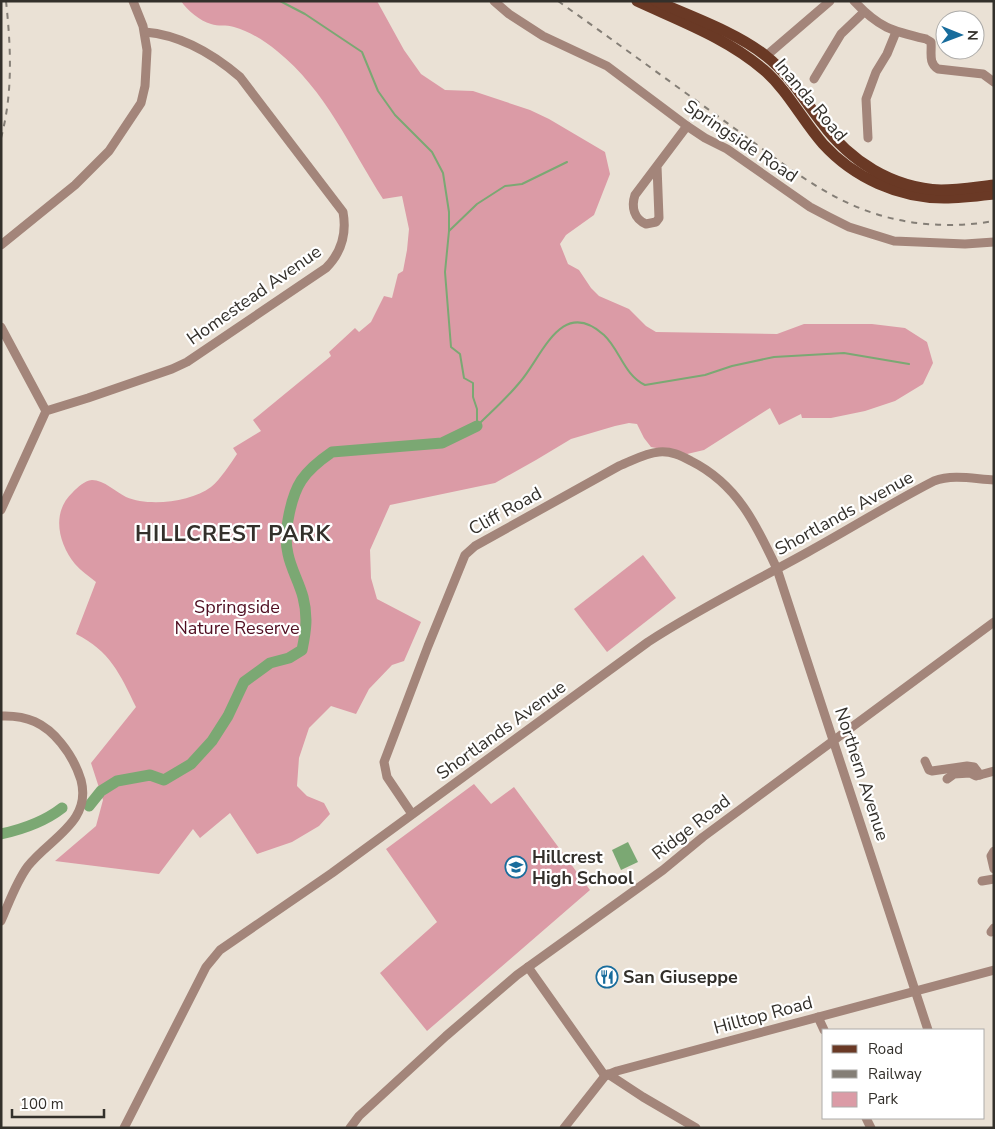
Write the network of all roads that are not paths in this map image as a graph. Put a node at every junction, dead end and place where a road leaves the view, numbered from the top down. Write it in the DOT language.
graph roads {
  1 [pos="134,1"];
  2 [pos="494,1"];
  3 [pos="637,1"];
  4 [pos="656,1"];
  5 [pos="830,1"];
  6 [pos="854,1"];
  7 [pos="864,12"];
  8 [pos="144,32"];
  9 [pos="896,32"];
  10 [pos="766,56"];
  11 [pos="814,79"];
  12 [pos="994,82"];
  13 [pos="687,126"];
  14 [pos="868,138"];
  15 [pos="657,166"];
  16 [pos="994,185"];
  17 [pos="994,194"];
  18 [pos="994,242"];
  19 [pos="1,245"];
  20 [pos="1,327"];
  21 [pos="46,410"];
  22 [pos="994,480"];
  23 [pos="1,510"];
  24 [pos="777,569"];
  25 [pos="994,622"];
  26 [pos="1,716"];
  27 [pos="834,741"];
  28 [pos="925,760"];
  29 [pos="994,770"];
  30 [pos="980,775"];
  31 [pos="947,779"];
  32 [pos="412,814"];
  33 [pos="994,851"];
  34 [pos="994,869"];
  35 [pos="994,879"];
  36 [pos="982,881"];
  37 [pos="1,921"];
  38 [pos="528,967"];
  39 [pos="994,970"];
  40 [pos="916,991"];
  41 [pos="818,1017"];
  42 [pos="824,1029"];
  43 [pos="928,1029"];
  44 [pos="607,1075"];
  45 [pos="124,1128"];
  46 [pos="350,1128"];
  47 [pos="564,1128"];
  48 [pos="696,1128"];
  1 -- 8 [label="street"];
  2 -- 13 [label="street, Springside Road"];
  3 -- 17 [label="main road, Inanda Road"];
  4 -- 10 [label="main road, Inanda Road"];
  5 -- 10 [label="street"];
  6 -- 7 [label="street"];
  7 -- 9 [label="street"];
  7 -- 11 [label="street"];
  8 -- 19 [label="street"];
  8 -- 21 [label="street, Homestead Avenue"];
  9 -- 12 [label="street"];
  9 -- 14 [label="street"];
  10 -- 16 [label="main road, Inanda Road"];
  13 -- 15 [label="street"];
  13 -- 18 [label="street, Springside Road"];
  15 -- 15 [label="street"];
  20 -- 21 [label="street"];
  21 -- 23 [label="street"];
  22 -- 24 [label="street, Shortlands Avenue"];
  24 -- 27 [label="street, Northern Avenue"];
  24 -- 32 [label="street, Shortlands Avenue"];
  24 -- 32 [label="street, Cliff Road"];
  25 -- 27 [label="street, Ridge Road"];
  26 -- 37 [label="street"];
  27 -- 38 [label="street, Ridge Road"];
  27 -- 40 [label="street, Northern Avenue"];
  28 -- 30 [label="street"];
  29 -- 30 [label="street"];
  30 -- 31 [label="street"];
  32 -- 45 [label="street, Shortlands Avenue"];
  33 -- 34 [label="street"];
  35 -- 36 [label="street"];
  38 -- 44 [label="street"];
  38 -- 46 [label="street, Ridge Road"];
  39 -- 40 [label="street, Hilltop Road"];
  40 -- 41 [label="street, Hilltop Road"];
  40 -- 43 [label="street, Northern Avenue"];
  41 -- 42 [label="street"];
  41 -- 44 [label="street, Hilltop Road"];
  44 -- 47 [label="street"];
  44 -- 48 [label="street"];
}
